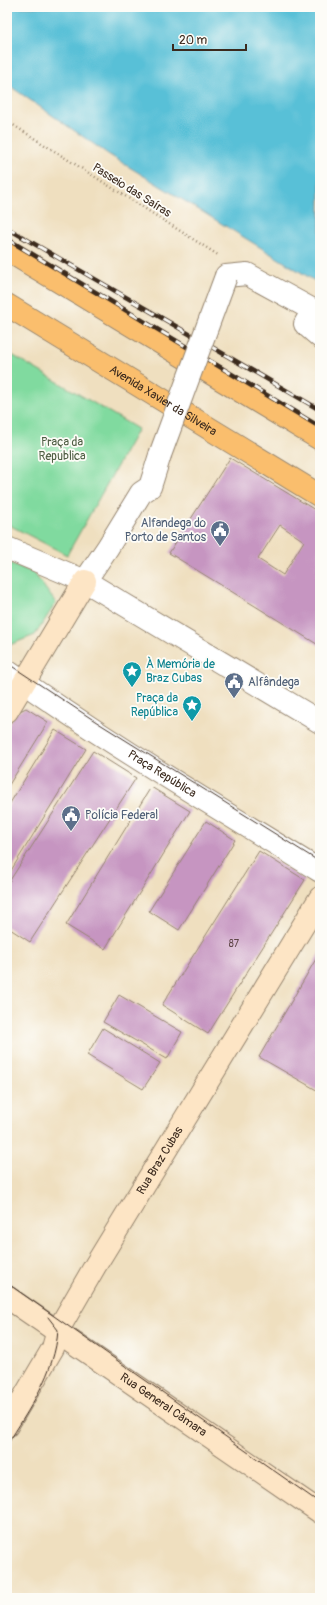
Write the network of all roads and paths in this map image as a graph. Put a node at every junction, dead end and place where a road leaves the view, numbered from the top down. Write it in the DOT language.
graph roads {
  1 [pos="7,121"];
  2 [pos="7,250"];
  3 [pos="236,275"];
  4 [pos="7,306"];
  5 [pos="320,337"];
  6 [pos="320,439"];
  7 [pos="320,496"];
  8 [pos="7,548"];
  9 [pos="85,581"];
  10 [pos="15,677"];
  11 [pos="7,711"];
  12 [pos="320,722"];
  13 [pos="320,871"];
  14 [pos="320,898"];
  15 [pos="7,1297"];
  16 [pos="58,1330"];
  17 [pos="7,1426"];
  18 [pos="320,1512"];
  1 -- 3 [label="path, Passeio das Saíras"];
  2 -- 6 [label="main road"];
  3 -- 5 [label="street"];
  3 -- 9 [label="street, bridge"];
  4 -- 7 [label="main road, Avenida Xavier da Silveira"];
  8 -- 9 [label="street"];
  9 -- 10 [label="street"];
  9 -- 12 [label="street"];
  10 -- 11 [label="street"];
  10 -- 13 [label="street, Praça República"];
  14 -- 16 [label="street, Rua Braz Cubas"];
  15 -- 16 [label="street, Rua General Câmara"];
  16 -- 17 [label="street, Rua Braz Cubas"];
  16 -- 18 [label="street, Rua General Câmara"];
}
